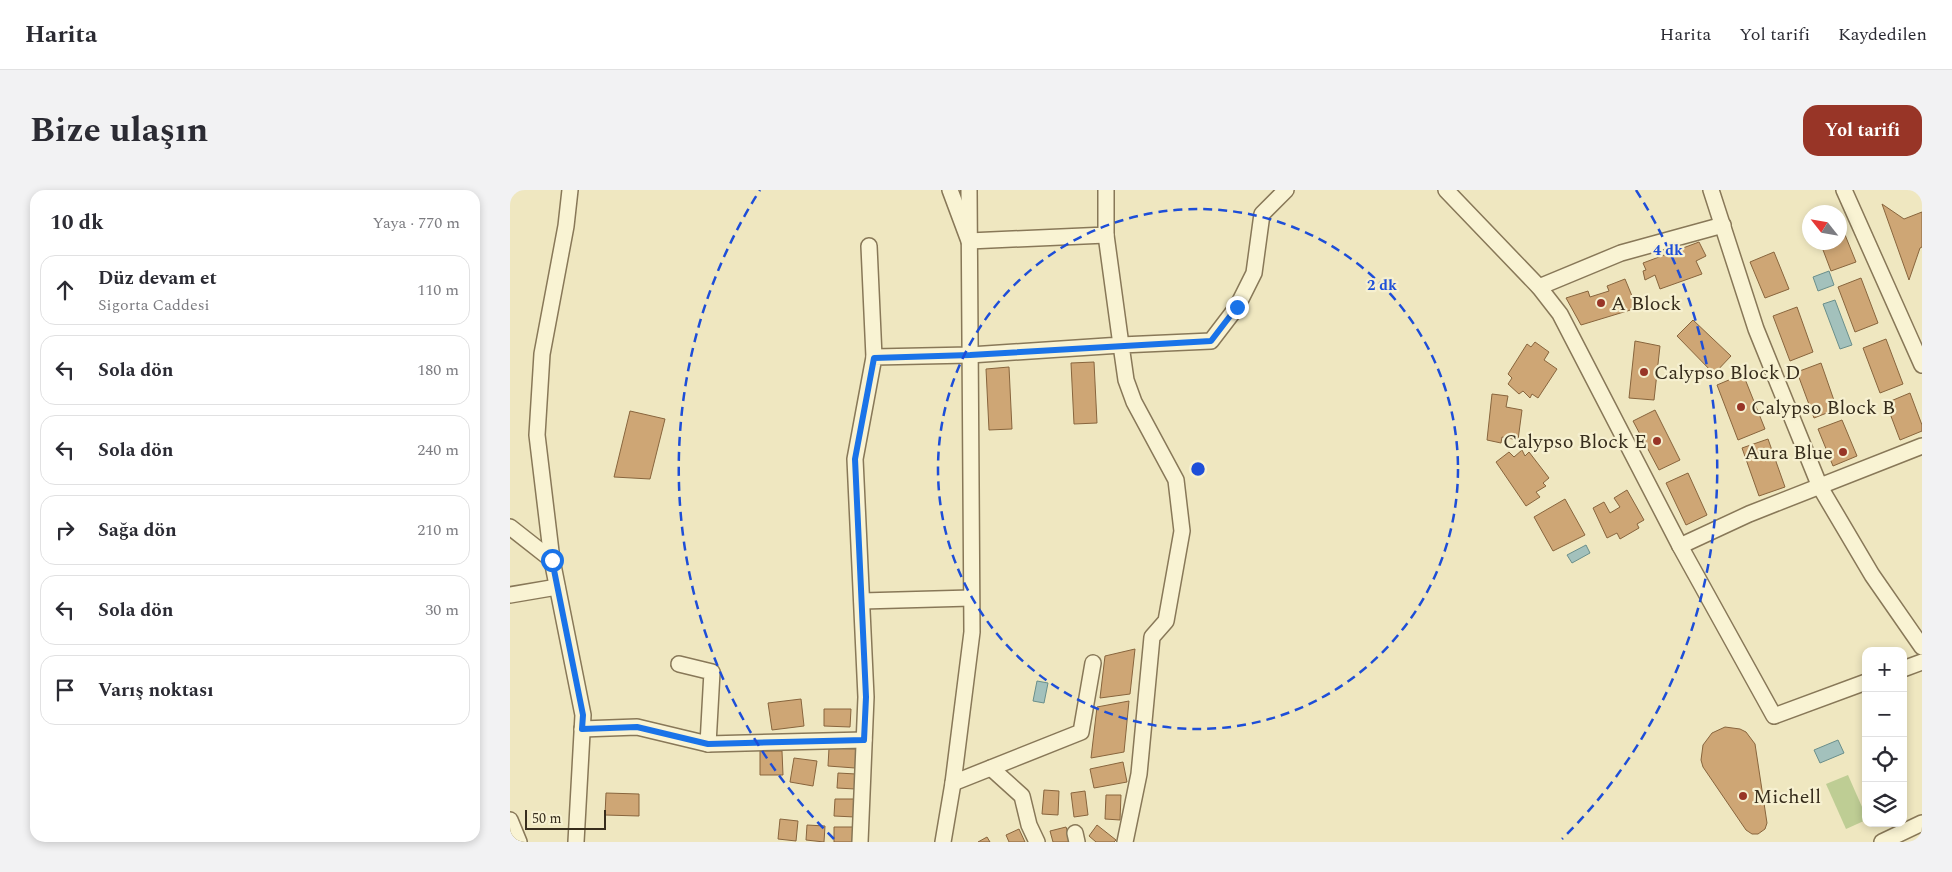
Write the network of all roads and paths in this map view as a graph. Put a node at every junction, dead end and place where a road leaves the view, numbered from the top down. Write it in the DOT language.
graph roads {
  1 [pos="570,190"];
  2 [pos="950,190"];
  3 [pos="969,190"];
  4 [pos="1106,190"];
  5 [pos="1286,190"];
  6 [pos="1446,190"];
  7 [pos="1711,190"];
  8 [pos="1844,190"];
  9 [pos="1723,225"];
  10 [pos="1106,235"];
  11 [pos="969,241"];
  12 [pos="869,246"];
  13 [pos="1538,287"];
  14 [pos="1917,341"];
  15 [pos="1121,345"];
  16 [pos="970,355"];
  17 [pos="874,358"];
  18 [pos="1922,365"];
  19 [pos="1922,446"];
  20 [pos="1820,487"];
  21 [pos="510,527"];
  22 [pos="1680,546"];
  23 [pos="552,560"];
  24 [pos="557,587"];
  25 [pos="510,595"];
  26 [pos="971,598"];
  27 [pos="862,601"];
  28 [pos="1922,647"];
  29 [pos="1922,662"];
  30 [pos="1093,663"];
  31 [pos="679,664"];
  32 [pos="1907,668"];
  33 [pos="1862,683"];
  34 [pos="582,729"];
  35 [pos="864,740"];
  36 [pos="708,744"];
  37 [pos="991,768"];
  38 [pos="953,783"];
  39 [pos="510,820"];
  40 [pos="1922,823"];
  41 [pos="519,842"];
  42 [pos="576,842"];
  43 [pos="860,842"];
  44 [pos="942,842"];
  45 [pos="1037,842"];
  46 [pos="1125,842"];
  47 [pos="1882,842"];
  1 -- 23 [label="street"];
  2 -- 11 [label="street"];
  3 -- 11 [label="street"];
  4 -- 10 [label="street"];
  5 -- 15 [label="street"];
  6 -- 13 [label="street"];
  7 -- 9 [label="street"];
  8 -- 14 [label="street"];
  9 -- 13 [label="street"];
  9 -- 20 [label="street"];
  10 -- 11 [label="street"];
  10 -- 15 [label="street"];
  11 -- 16 [label="street"];
  12 -- 17 [label="street"];
  13 -- 22 [label="street"];
  14 -- 18 [label="street"];
  15 -- 16 [label="street"];
  15 -- 46 [label="street"];
  16 -- 17 [label="street"];
  16 -- 26 [label="street"];
  17 -- 27 [label="street"];
  19 -- 20 [label="street"];
  20 -- 22 [label="street"];
  20 -- 28 [label="street"];
  21 -- 23 [label="street"];
  22 -- 33 [label="street"];
  23 -- 24 [label="street"];
  24 -- 25 [label="street"];
  24 -- 34 [label="street"];
  26 -- 27 [label="street"];
  26 -- 38 [label="street"];
  27 -- 35 [label="street"];
  29 -- 32 [label="street"];
  30 -- 37 [label="street"];
  31 -- 36 [label="street"];
  34 -- 36 [label="street"];
  34 -- 42 [label="street"];
  35 -- 36 [label="street"];
  35 -- 43 [label="street"];
  37 -- 38 [label="street"];
  37 -- 45 [label="street"];
  38 -- 44 [label="street"];
  39 -- 41 [label="street"];
  40 -- 47 [label="street"];
}
